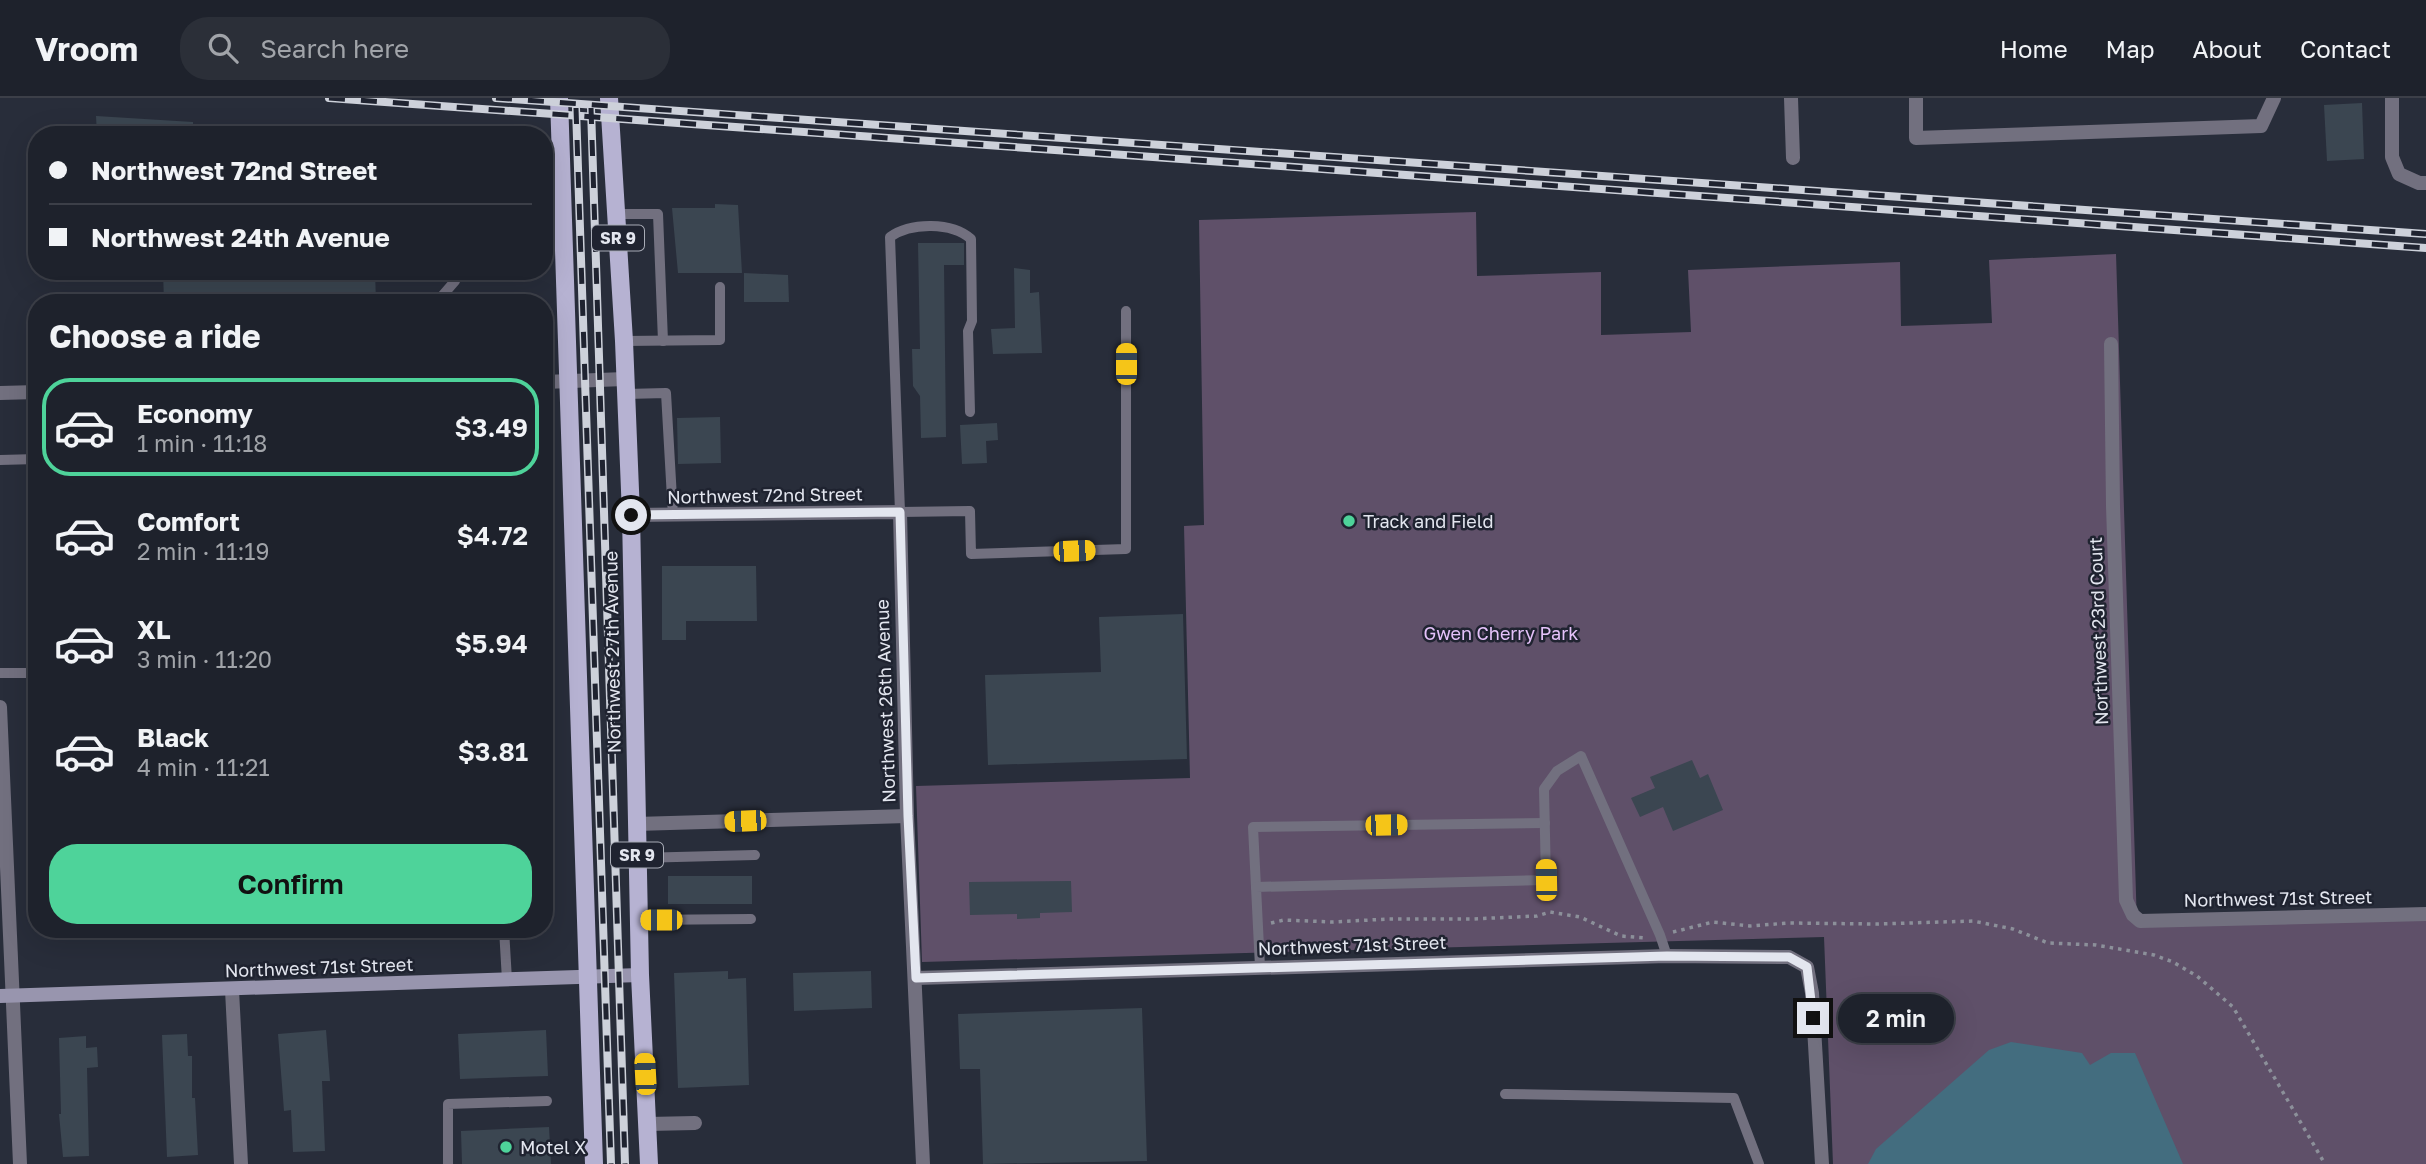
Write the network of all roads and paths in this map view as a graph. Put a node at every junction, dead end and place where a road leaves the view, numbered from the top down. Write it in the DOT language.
graph roads {
  1 [pos="559,98"];
  2 [pos="609,98"];
  3 [pos="1791,98"];
  4 [pos="1916,98"];
  5 [pos="2274,98"];
  6 [pos="2392,98"];
  7 [pos="1793,158"];
  8 [pos="2426,183"];
  9 [pos="616,215"];
  10 [pos="456,280"];
  11 [pos="720,287"];
  12 [pos="444,294"];
  13 [pos="1126,311"];
  14 [pos="624,341"];
  15 [pos="663,341"];
  16 [pos="2111,344"];
  17 [pos="567,381"];
  18 [pos="553,382"];
  19 [pos="626,386"];
  20 [pos="28,392"];
  21 [pos="0,393"];
  22 [pos="970,412"];
  23 [pos="28,458"];
  24 [pos="0,460"];
  25 [pos="900,512"];
  26 [pos="631,515"];
  27 [pos="673,516"];
  28 [pos="0,673"];
  29 [pos="28,673"];
  30 [pos="0,709"];
  31 [pos="908,816"];
  32 [pos="1545,823"];
  33 [pos="636,824"];
  34 [pos="755,855"];
  35 [pos="637,858"];
  36 [pos="1256,887"];
  37 [pos="2426,914"];
  38 [pos="2133,915"];
  39 [pos="751,919"];
  40 [pos="639,920"];
  41 [pos="1258,923"];
  42 [pos="1660,935"];
  43 [pos="505,938"];
  44 [pos="1667,956"];
  45 [pos="1260,967"];
  46 [pos="640,975"];
  47 [pos="588,978"];
  48 [pos="916,978"];
  49 [pos="507,980"];
  50 [pos="232,990"];
  51 [pos="6,996"];
  52 [pos="1505,1094"];
  53 [pos="547,1101"];
  54 [pos="695,1123"];
  55 [pos="648,1124"];
  56 [pos="20,1164"];
  57 [pos="242,1164"];
  58 [pos="448,1164"];
  59 [pos="594,1164"];
  60 [pos="649,1164"];
  61 [pos="923,1164"];
  62 [pos="1759,1164"];
  63 [pos="1822,1164"];
  64 [pos="2325,1164"];
  1 -- 17 [label="main road, Northwest 27th Avenue"];
  2 -- 9 [label="main road, Northwest 27th Avenue / SR 9"];
  3 -- 7 [label="street"];
  4 -- 5 [label="street"];
  6 -- 8 [label="street"];
  9 -- 14 [label="main road, Northwest 27th Avenue / SR 9"];
  9 -- 15 [label="lane"];
  10 -- 12 [label="lane"];
  11 -- 15 [label="lane"];
  13 -- 25 [label="lane"];
  14 -- 15 [label="lane"];
  14 -- 19 [label="main road, Northwest 27th Avenue / SR 9"];
  16 -- 38 [label="street, Northwest 23rd Court"];
  17 -- 18 [label="street"];
  17 -- 19 [label="street"];
  17 -- 47 [label="main road, Northwest 27th Avenue"];
  19 -- 26 [label="main road, Northwest 27th Avenue / SR 9"];
  19 -- 27 [label="lane"];
  20 -- 21 [label="street"];
  22 -- 25 [label="lane, Northwest 26th Avenue"];
  23 -- 24 [label="lane"];
  25 -- 27 [label="street, Northwest 72nd Street"];
  25 -- 31 [label="street, Northwest 26th Avenue"];
  26 -- 27 [label="street, Northwest 72nd Street"];
  26 -- 33 [label="main road, Northwest 27th Avenue / SR 9"];
  28 -- 29 [label="lane"];
  30 -- 51 [label="street"];
  31 -- 33 [label="street"];
  31 -- 48 [label="street, Northwest 26th Avenue"];
  32 -- 36 [label="lane"];
  32 -- 36 [label="lane"];
  32 -- 42 [label="lane"];
  33 -- 35 [label="main road, Northwest 27th Avenue / SR 9"];
  34 -- 35 [label="lane"];
  35 -- 40 [label="main road, Northwest 27th Avenue / SR 9"];
  36 -- 41 [label="lane"];
  37 -- 38 [label="street, Northwest 71st Street"];
  39 -- 40 [label="lane"];
  40 -- 46 [label="main road, Northwest 27th Avenue / SR 9"];
  41 -- 42 [label="path"];
  41 -- 45 [label="lane"];
  42 -- 44 [label="lane"];
  42 -- 64 [label="path"];
  43 -- 49 [label="lane"];
  44 -- 45 [label="street, Northwest 71st Street"];
  44 -- 63 [label="street, Northwest 71st Street"];
  45 -- 48 [label="street, Northwest 71st Street"];
  46 -- 47 [label="street, Northwest 71st Street"];
  46 -- 55 [label="main road, Northwest 27th Avenue / SR 9"];
  47 -- 49 [label="street, Northwest 71st Street"];
  47 -- 59 [label="main road, Northwest 27th Avenue"];
  48 -- 61 [label="street, Northwest 26th Avenue"];
  49 -- 50 [label="street, Northwest 71st Street"];
  50 -- 51 [label="street, Northwest 71st Street"];
  50 -- 57 [label="street"];
  51 -- 56 [label="street"];
  52 -- 62 [label="lane"];
  53 -- 58 [label="lane"];
  54 -- 55 [label="street"];
  55 -- 60 [label="main road, Northwest 27th Avenue / SR 9"];
}
